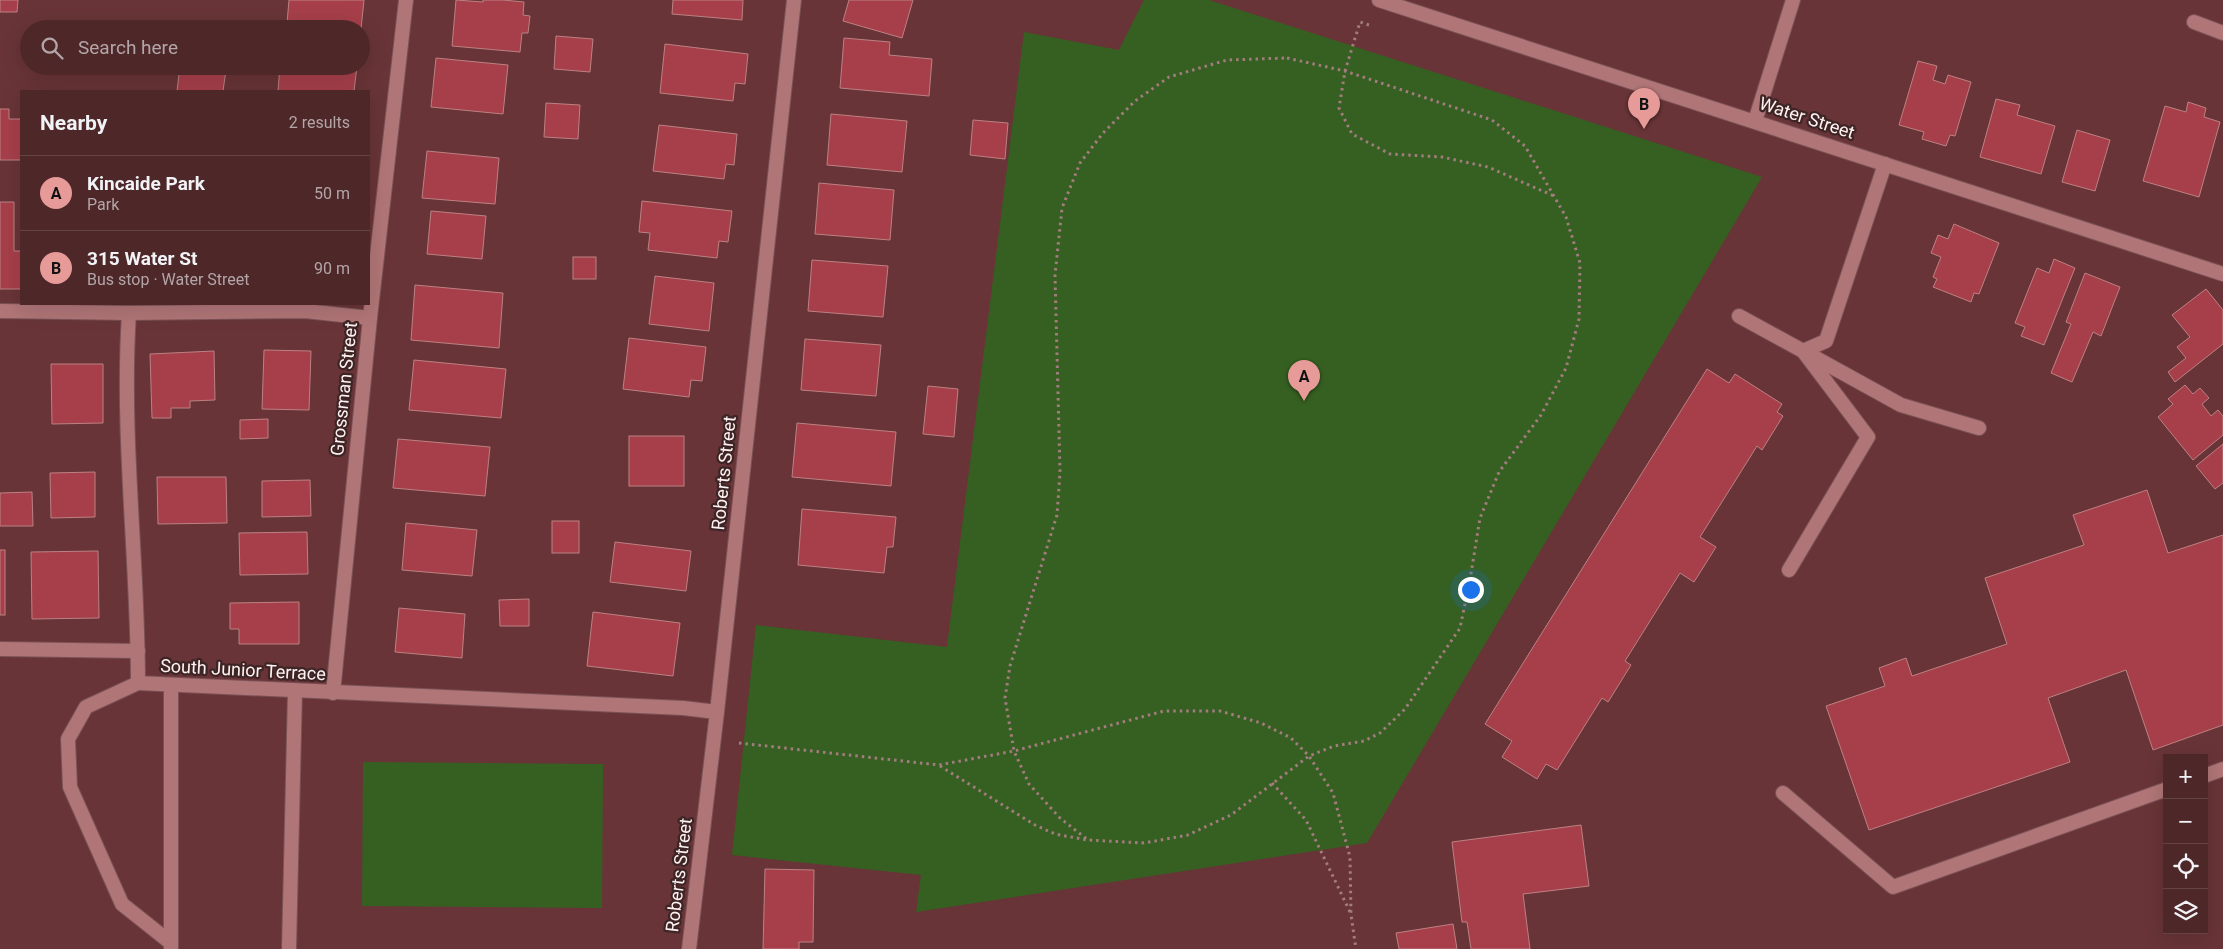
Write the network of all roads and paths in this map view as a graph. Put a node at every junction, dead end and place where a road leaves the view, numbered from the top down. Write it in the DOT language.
graph roads {
  1 [pos="406,0"];
  2 [pos="794,0"];
  3 [pos="1379,0"];
  4 [pos="1794,0"];
  5 [pos="2194,22"];
  6 [pos="1379,28"];
  7 [pos="2223,33"];
  8 [pos="1345,71"];
  9 [pos="1754,121"];
  10 [pos="1885,164"];
  11 [pos="1554,196"];
  12 [pos="2223,274"];
  13 [pos="0,310"];
  14 [pos="129,313"];
  15 [pos="1739,316"];
  16 [pos="370,318"];
  17 [pos="1803,351"];
  18 [pos="1979,428"];
  19 [pos="1789,570"];
  20 [pos="0,649"];
  21 [pos="138,651"];
  22 [pos="138,683"];
  23 [pos="171,685"];
  24 [pos="295,691"];
  25 [pos="333,693"];
  26 [pos="717,712"];
  27 [pos="714,740"];
  28 [pos="1014,751"];
  29 [pos="1309,756"];
  30 [pos="939,765"];
  31 [pos="2223,769"];
  32 [pos="2208,775"];
  33 [pos="1272,783"];
  34 [pos="2163,790"];
  35 [pos="1784,793"];
  36 [pos="1088,840"];
  37 [pos="1351,915"];
  38 [pos="171,946"];
  39 [pos="289,949"];
  40 [pos="689,949"];
  41 [pos="1356,949"];
  1 -- 16 [label="street, Grossman Street"];
  2 -- 26 [label="street, Roberts Street"];
  3 -- 9 [label="street, Water Street"];
  4 -- 9 [label="street"];
  5 -- 7 [label="street"];
  6 -- 8 [label="path"];
  8 -- 11 [label="path"];
  8 -- 11 [label="path"];
  8 -- 28 [label="path"];
  9 -- 10 [label="street, Water Street"];
  10 -- 12 [label="street, Water Street"];
  10 -- 17 [label="street"];
  11 -- 29 [label="path"];
  13 -- 14 [label="street"];
  14 -- 16 [label="street"];
  14 -- 21 [label="street, South Junior Terrace"];
  15 -- 17 [label="street"];
  16 -- 25 [label="street, Grossman Street"];
  17 -- 18 [label="street"];
  17 -- 19 [label="street"];
  20 -- 21 [label="street"];
  21 -- 22 [label="street, South Junior Terrace"];
  22 -- 23 [label="street, South Junior Terrace"];
  22 -- 38 [label="street"];
  23 -- 24 [label="street, South Junior Terrace"];
  23 -- 38 [label="street"];
  24 -- 25 [label="street, South Junior Terrace"];
  24 -- 39 [label="street"];
  25 -- 26 [label="street, South Junior Terrace"];
  26 -- 27 [label="street, Roberts Street"];
  27 -- 30 [label="path"];
  27 -- 40 [label="street, Roberts Street"];
  28 -- 29 [label="path"];
  28 -- 30 [label="path"];
  28 -- 36 [label="path"];
  29 -- 33 [label="path"];
  29 -- 37 [label="path"];
  30 -- 36 [label="path"];
  31 -- 32 [label="street"];
  33 -- 36 [label="path"];
  33 -- 37 [label="path"];
  34 -- 35 [label="street"];
  37 -- 41 [label="path"];
}
